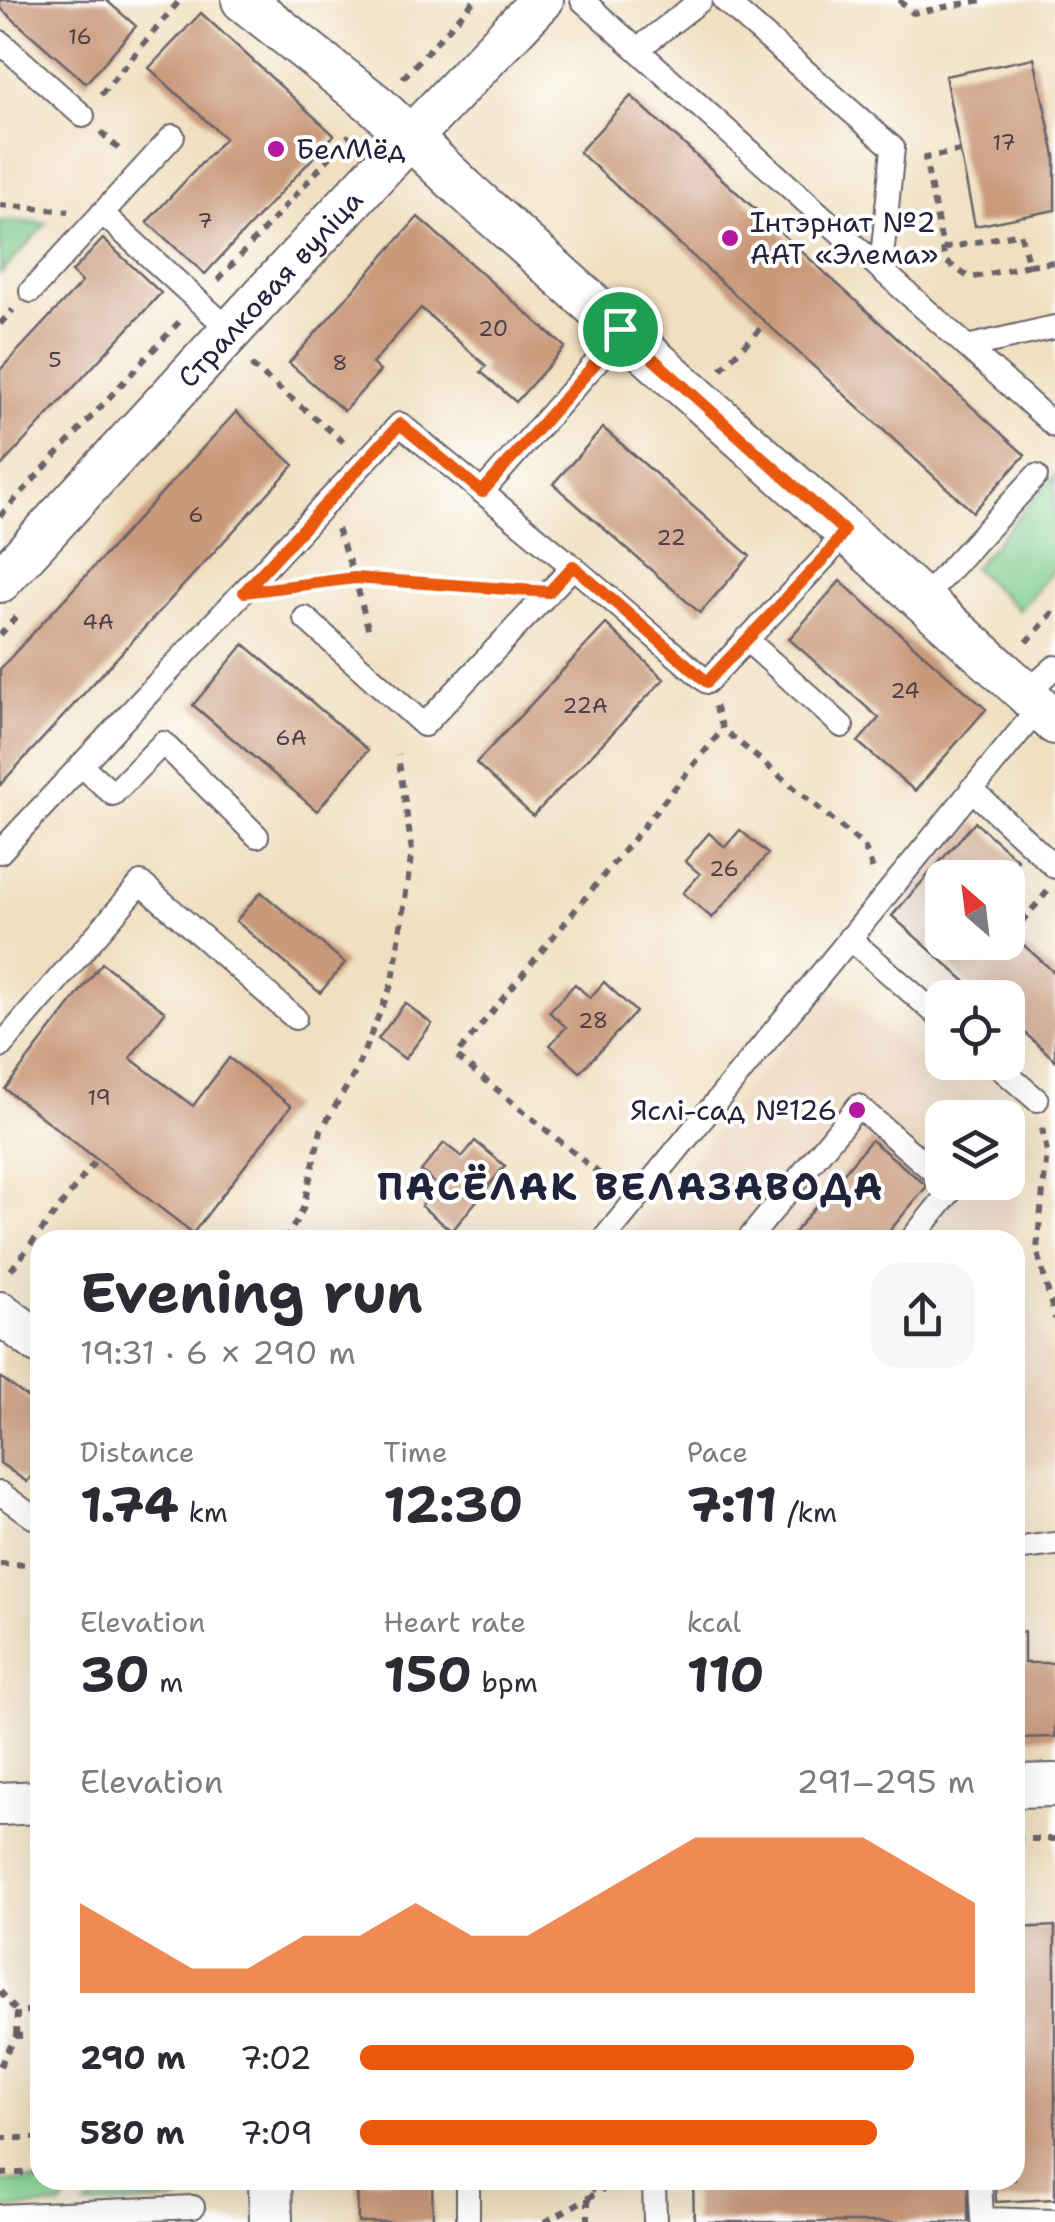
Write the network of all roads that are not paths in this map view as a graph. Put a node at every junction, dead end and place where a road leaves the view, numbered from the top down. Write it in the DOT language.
graph roads {
  1 [pos="243,0"];
  2 [pos="542,0"];
  3 [pos="582,0"];
  4 [pos="701,0"];
  5 [pos="724,0"];
  6 [pos="0,42"];
  7 [pos="638,49"];
  8 [pos="83,116"];
  9 [pos="173,136"];
  10 [pos="411,138"];
  11 [pos="102,213"];
  12 [pos="881,268"];
  13 [pos="30,291"];
  14 [pos="1055,327"];
  15 [pos="620,329"];
  16 [pos="968,347"];
  17 [pos="241,348"];
  18 [pos="1055,426"];
  19 [pos="1036,476"];
  20 [pos="482,492"];
  21 [pos="844,531"];
  22 [pos="573,566"];
  23 [pos="2,573"];
  24 [pos="921,601"];
  25 [pos="306,618"];
  26 [pos="746,639"];
  27 [pos="1044,698"];
  28 [pos="842,726"];
  29 [pos="82,765"];
  30 [pos="971,789"];
  31 [pos="258,836"];
  32 [pos="0,852"];
  33 [pos="1055,867"];
  34 [pos="849,938"];
  35 [pos="925,1004"];
  36 [pos="295,1018"];
  37 [pos="0,1046"];
  38 [pos="1014,1080"];
  39 [pos="1037,1100"];
  40 [pos="925,1163"];
  41 [pos="943,1200"];
  42 [pos="612,1230"];
  43 [pos="756,1230"];
  44 [pos="919,1230"];
  45 [pos="0,1313"];
  46 [pos="30,1336"];
  47 [pos="0,1493"];
  48 [pos="30,1515"];
  49 [pos="1055,1544"];
  50 [pos="1025,1548"];
  51 [pos="1055,1785"];
  52 [pos="1025,1786"];
  53 [pos="30,1802"];
  54 [pos="0,1804"];
  55 [pos="270,2190"];
  56 [pos="468,2190"];
  57 [pos="654,2190"];
  58 [pos="981,2190"];
  59 [pos="193,2207"];
  60 [pos="0,2216"];
  61 [pos="1055,2221"];
  62 [pos="271,2222"];
  63 [pos="468,2222"];
  64 [pos="655,2222"];
  1 -- 10 [label="street"];
  2 -- 10 [label="street, Стралковая вуліца"];
  3 -- 7 [label="lane"];
  4 -- 7 [label="lane"];
  5 -- 12 [label="lane"];
  6 -- 8 [label="lane"];
  7 -- 12 [label="lane"];
  9 -- 11 [label="lane"];
  10 -- 15 [label="street"];
  10 -- 17 [label="street, Стралковая вуліца"];
  11 -- 13 [label="lane"];
  11 -- 17 [label="lane"];
  12 -- 16 [label="lane"];
  14 -- 16 [label="lane"];
  15 -- 20 [label="lane"];
  15 -- 21 [label="street"];
  16 -- 18 [label="lane"];
  17 -- 23 [label="street, Стралковая вуліца"];
  19 -- 24 [label="lane"];
  20 -- 22 [label="lane"];
  20 -- 29 [label="lane"];
  21 -- 24 [label="street"];
  21 -- 26 [label="lane"];
  22 -- 25 [label="lane"];
  22 -- 26 [label="lane"];
  24 -- 27 [label="street"];
  26 -- 28 [label="lane"];
  27 -- 30 [label="lane"];
  29 -- 31 [label="lane"];
  29 -- 32 [label="lane"];
  30 -- 33 [label="lane"];
  30 -- 34 [label="lane"];
  34 -- 35 [label="lane"];
  34 -- 42 [label="lane"];
  36 -- 37 [label="lane"];
  38 -- 39 [label="lane"];
  40 -- 43 [label="lane"];
  41 -- 44 [label="lane"];
  45 -- 46 [label="street"];
  47 -- 48 [label="lane"];
  49 -- 50 [label="lane"];
  51 -- 52 [label="street"];
  53 -- 54 [label="street"];
  55 -- 62 [label="street"];
  56 -- 63 [label="lane"];
  57 -- 64 [label="lane"];
  58 -- 61 [label="lane"];
  59 -- 60 [label="lane"];
}
